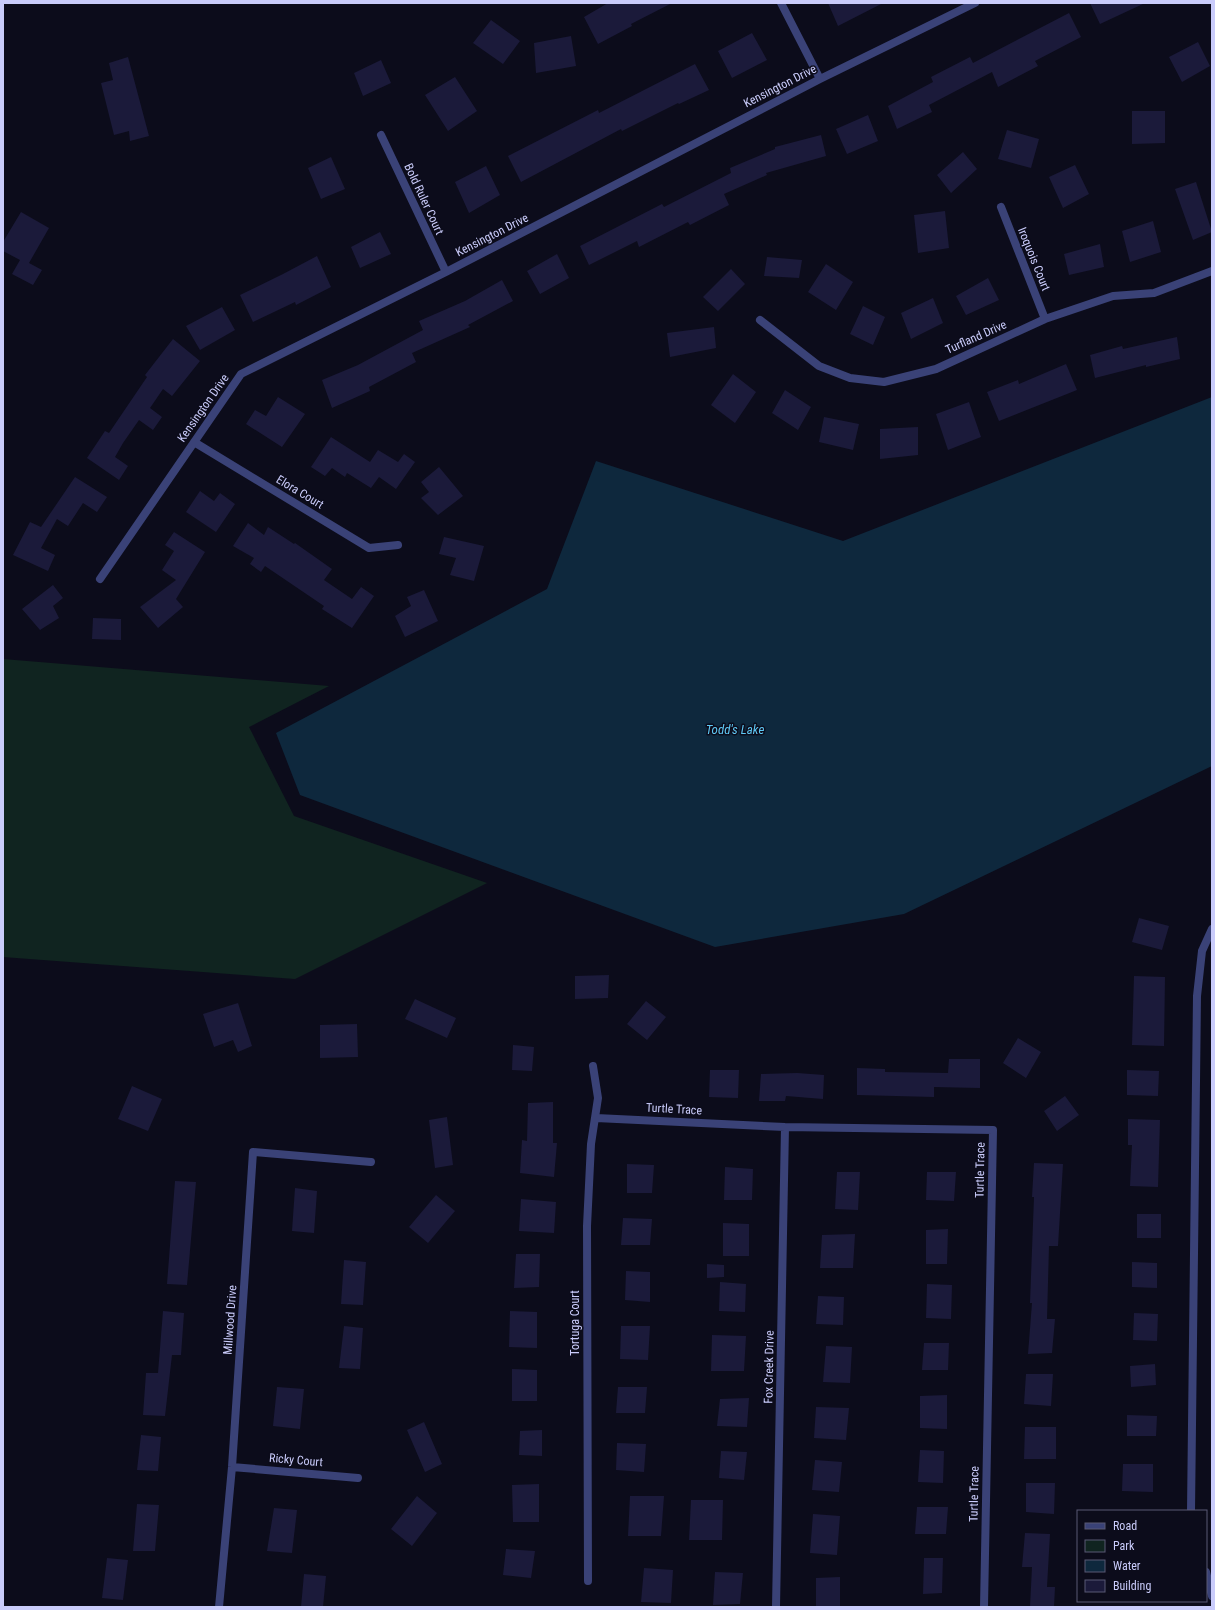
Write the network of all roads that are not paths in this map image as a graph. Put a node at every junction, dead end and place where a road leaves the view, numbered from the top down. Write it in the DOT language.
graph roads {
  1 [pos="781,3"];
  2 [pos="975,3"];
  3 [pos="820,79"];
  4 [pos="381,135"];
  5 [pos="1001,207"];
  6 [pos="1212,271"];
  7 [pos="446,272"];
  8 [pos="1045,319"];
  9 [pos="760,320"];
  10 [pos="194,442"];
  11 [pos="398,546"];
  12 [pos="100,578"];
  13 [pos="1212,929"];
  14 [pos="593,1066"];
  15 [pos="596,1118"];
  16 [pos="785,1127"];
  17 [pos="371,1162"];
  18 [pos="232,1467"];
  19 [pos="358,1478"];
  20 [pos="1190,1510"];
  21 [pos="1207,1576"];
  22 [pos="588,1581"];
  23 [pos="1212,1596"];
  24 [pos="219,1607"];
  25 [pos="776,1607"];
  26 [pos="984,1607"];
  1 -- 3 [label="street"];
  2 -- 3 [label="street, Kensington Drive"];
  3 -- 7 [label="street, Kensington Drive"];
  4 -- 7 [label="street, Bold Ruler Court"];
  5 -- 8 [label="street, Iroquois Court"];
  6 -- 8 [label="street, Turfland Drive"];
  7 -- 10 [label="street, Kensington Drive"];
  8 -- 9 [label="street, Turfland Drive"];
  10 -- 11 [label="street, Elora Court"];
  10 -- 12 [label="street, Kensington Drive"];
  13 -- 20 [label="street"];
  14 -- 15 [label="street, Tortuga Court"];
  15 -- 16 [label="street, Turtle Trace"];
  15 -- 22 [label="street, Tortuga Court"];
  16 -- 25 [label="street, Fox Creek Drive"];
  16 -- 26 [label="street, Turtle Trace"];
  17 -- 18 [label="street, Millwood Drive"];
  18 -- 19 [label="street, Ricky Court"];
  18 -- 24 [label="street, Millwood Drive"];
  21 -- 23 [label="street"];
}
